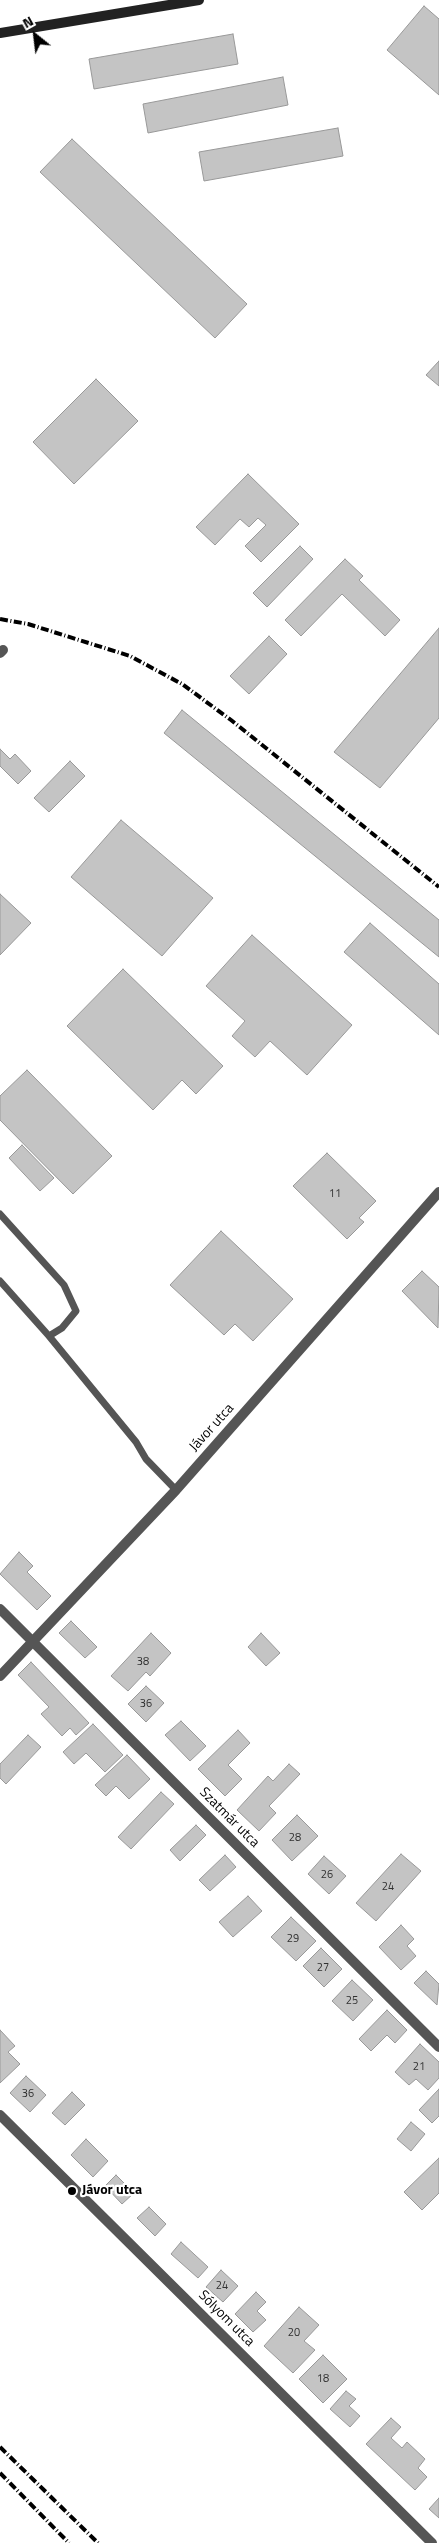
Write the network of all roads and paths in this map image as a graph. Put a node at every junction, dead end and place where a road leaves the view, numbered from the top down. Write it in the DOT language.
graph roads {
  1 [pos="199,0"];
  2 [pos="0,33"];
  3 [pos="439,1192"];
  4 [pos="0,1214"];
  5 [pos="0,1281"];
  6 [pos="49,1336"];
  7 [pos="176,1490"];
  8 [pos="0,1609"];
  9 [pos="32,1641"];
  10 [pos="0,1676"];
  11 [pos="439,2046"];
  12 [pos="0,2114"];
  13 [pos="432,2543"];
  1 -- 2 [label="street"];
  3 -- 7 [label="street, Jávor utca"];
  4 -- 6 [label="lane"];
  5 -- 6 [label="lane"];
  6 -- 7 [label="lane"];
  7 -- 9 [label="street, Jávor utca"];
  8 -- 9 [label="street, Szatmár utca"];
  9 -- 10 [label="street, Jávor utca"];
  9 -- 11 [label="street, Szatmár utca"];
  12 -- 13 [label="street, Sólyom utca"];
}
